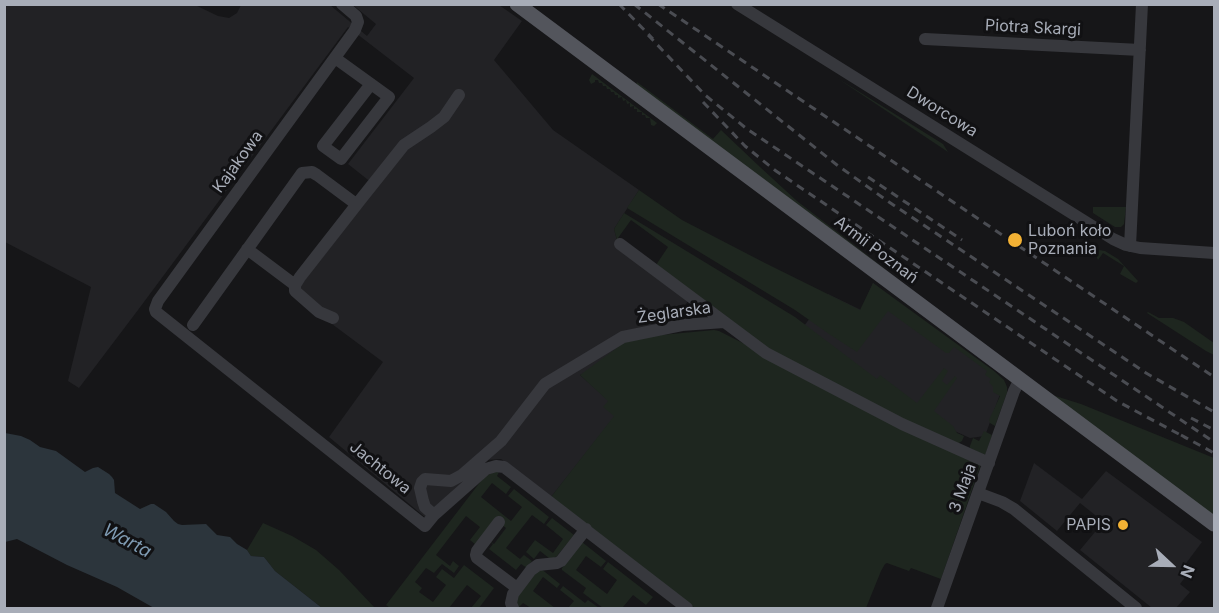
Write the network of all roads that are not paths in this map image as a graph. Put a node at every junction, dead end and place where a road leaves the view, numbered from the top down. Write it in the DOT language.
graph roads {
  1 [pos="342,4"];
  2 [pos="516,4"];
  3 [pos="737,4"];
  4 [pos="1142,4"];
  5 [pos="925,39"];
  6 [pos="1140,50"];
  7 [pos="335,58"];
  8 [pos="371,84"];
  9 [pos="459,94"];
  10 [pos="356,204"];
  11 [pos="620,244"];
  12 [pos="1130,246"];
  13 [pos="247,249"];
  14 [pos="1215,253"];
  15 [pos="295,285"];
  16 [pos="155,309"];
  17 [pos="333,318"];
  18 [pos="724,322"];
  19 [pos="193,325"];
  20 [pos="1020,379"];
  21 [pos="989,463"];
  22 [pos="978,493"];
  23 [pos="434,514"];
  24 [pos="499,522"];
  25 [pos="1215,524"];
  26 [pos="586,529"];
  27 [pos="517,588"];
  28 [pos="513,609"];
  29 [pos="687,609"];
  30 [pos="937,609"];
  31 [pos="1136,609"];
  1 -- 7 [label="street, Kajakowa"];
  2 -- 20 [label="main road, Armii Poznań"];
  3 -- 12 [label="street, Dworcowa"];
  4 -- 6 [label="street"];
  5 -- 6 [label="street, Piotra Skargi"];
  6 -- 12 [label="street"];
  7 -- 8 [label="street"];
  7 -- 16 [label="street, Kajakowa"];
  8 -- 8 [label="street"];
  9 -- 10 [label="street"];
  10 -- 13 [label="street"];
  10 -- 15 [label="street"];
  11 -- 18 [label="street"];
  12 -- 14 [label="street, Dworcowa"];
  13 -- 15 [label="street"];
  13 -- 19 [label="street"];
  15 -- 17 [label="street"];
  16 -- 23 [label="street, Jachtowa"];
  18 -- 21 [label="street, Żeglarska"];
  18 -- 23 [label="street, Żeglarska"];
  20 -- 21 [label="street, 3 Maja"];
  20 -- 25 [label="main road, Armii Poznań"];
  21 -- 22 [label="street, 3 Maja"];
  22 -- 30 [label="street, 3 Maja"];
  22 -- 31 [label="street"];
  23 -- 26 [label="street"];
  24 -- 27 [label="street"];
  26 -- 27 [label="street"];
  26 -- 29 [label="street"];
  27 -- 28 [label="street"];
}
